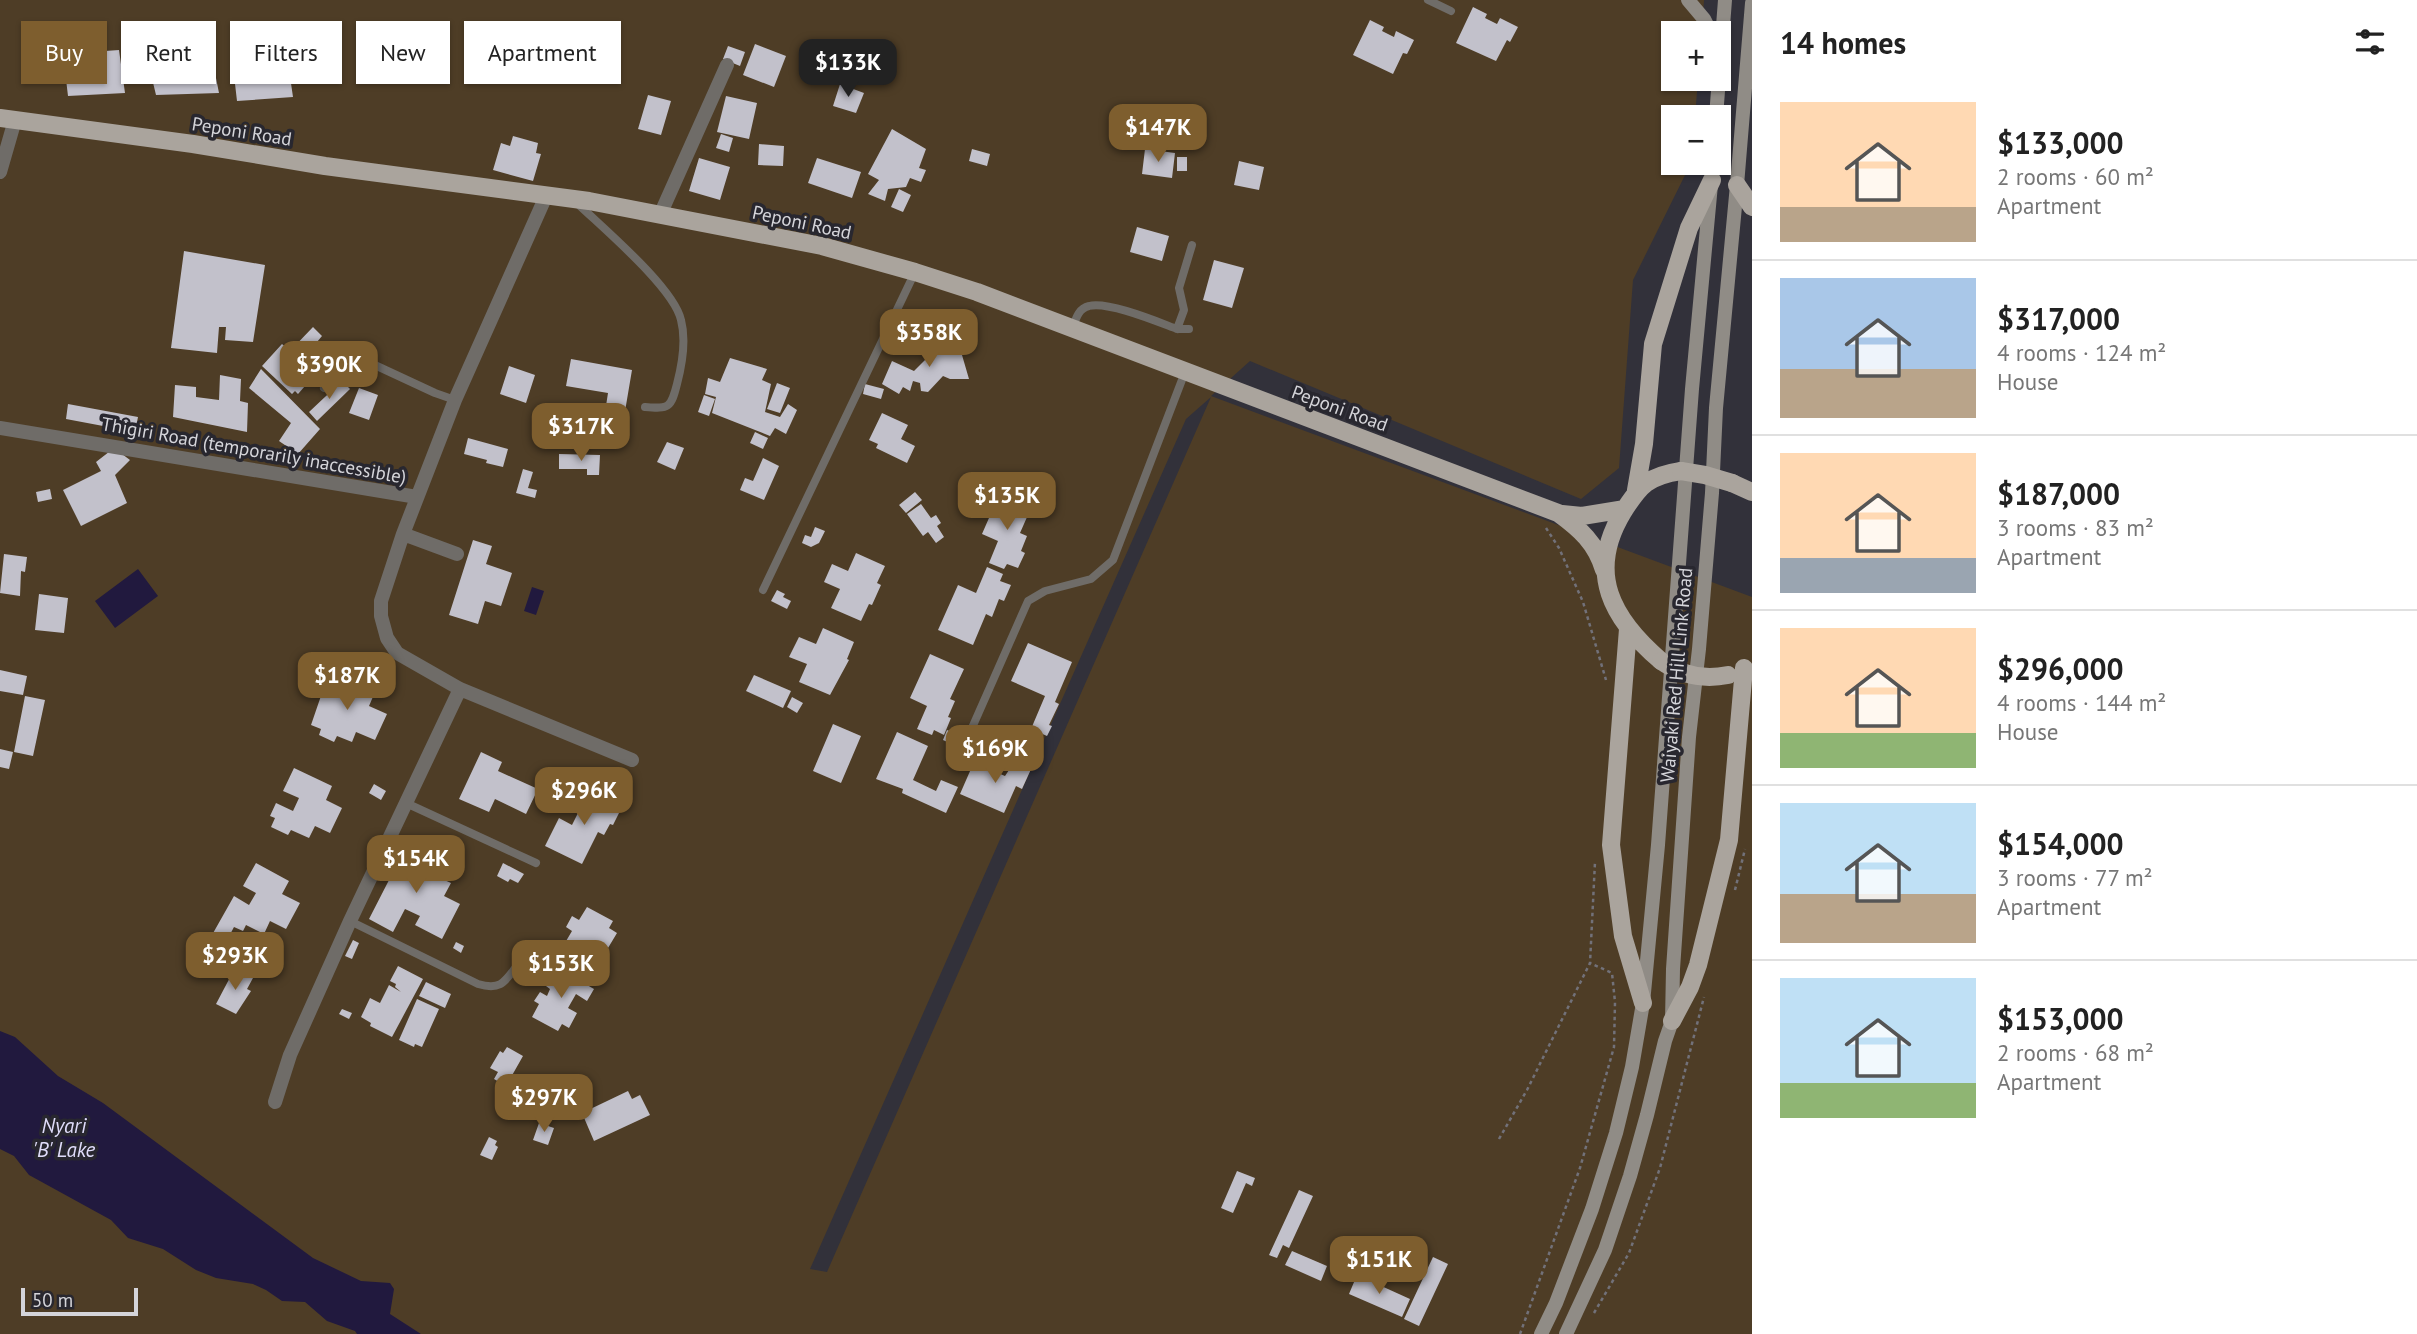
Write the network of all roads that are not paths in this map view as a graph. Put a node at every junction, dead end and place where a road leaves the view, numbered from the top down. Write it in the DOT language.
graph roads {
  1 [pos="1428,0"];
  2 [pos="1688,0"];
  3 [pos="1725,0"];
  4 [pos="1752,10"];
  5 [pos="1451,11"];
  6 [pos="1705,21"];
  7 [pos="1723,21"];
  8 [pos="727,65"];
  9 [pos="7,119"];
  10 [pos="0,172"];
  11 [pos="1711,175"];
  12 [pos="1713,175"];
  13 [pos="1737,186"];
  14 [pos="546,196"];
  15 [pos="574,200"];
  16 [pos="1752,207"];
  17 [pos="660,215"];
  18 [pos="1192,245"];
  19 [pos="915,272"];
  20 [pos="1072,329"];
  21 [pos="1177,329"];
  22 [pos="1189,329"];
  23 [pos="1185,372"];
  24 [pos="324,388"];
  25 [pos="455,400"];
  26 [pos="645,407"];
  27 [pos="0,428"];
  28 [pos="1636,490"];
  29 [pos="1752,492"];
  30 [pos="417,497"];
  31 [pos="1625,509"];
  32 [pos="1551,518"];
  33 [pos="403,534"];
  34 [pos="457,554"];
  35 [pos="1604,570"];
  36 [pos="763,590"];
  37 [pos="1628,629"];
  38 [pos="1741,669"];
  39 [pos="460,689"];
  40 [pos="964,746"];
  41 [pos="632,760"];
  42 [pos="406,803"];
  43 [pos="536,863"];
  44 [pos="350,921"];
  45 [pos="519,963"];
  46 [pos="1643,1003"];
  47 [pos="1672,1021"];
  48 [pos="275,1102"];
  49 [pos="1541,1334"];
  50 [pos="1566,1334"];
  1 -- 5 [label="lane"];
  2 -- 6 [label="main road"];
  3 -- 7 [label="main road"];
  4 -- 13 [label="main road, Waiyaki Red Hill Link Road"];
  8 -- 17 [label="street"];
  9 -- 10 [label="street"];
  9 -- 14 [label="main road, Peponi Road"];
  11 -- 28 [label="main road"];
  12 -- 46 [label="main road, Waiyaki Red Hill Link Road"];
  13 -- 16 [label="main road"];
  13 -- 47 [label="main road, Waiyaki Red Hill Link Road"];
  14 -- 15 [label="main road, Peponi Road"];
  14 -- 25 [label="street"];
  15 -- 17 [label="main road, Peponi Road"];
  15 -- 26 [label="lane"];
  17 -- 19 [label="main road, Peponi Road"];
  18 -- 21 [label="lane"];
  19 -- 20 [label="main road, Peponi Road"];
  19 -- 36 [label="lane"];
  20 -- 21 [label="lane"];
  20 -- 23 [label="main road, Peponi Road"];
  21 -- 22 [label="lane"];
  23 -- 32 [label="main road, Peponi Road"];
  23 -- 40 [label="lane"];
  24 -- 25 [label="lane"];
  25 -- 30 [label="street"];
  27 -- 30 [label="street, Thigiri Road (temporarily inaccessible)"];
  28 -- 29 [label="main road, bridge"];
  28 -- 31 [label="main road"];
  30 -- 33 [label="street"];
  31 -- 32 [label="main road, Peponi Road"];
  31 -- 35 [label="main road"];
  32 -- 35 [label="main road, Peponi Road"];
  33 -- 34 [label="street"];
  33 -- 39 [label="street"];
  35 -- 37 [label="main road, Peponi Road"];
  37 -- 38 [label="main road, bridge"];
  37 -- 46 [label="main road"];
  38 -- 47 [label="main road"];
  39 -- 41 [label="street"];
  39 -- 42 [label="street"];
  42 -- 43 [label="lane"];
  42 -- 44 [label="street"];
  44 -- 45 [label="lane"];
  44 -- 48 [label="street"];
  46 -- 49 [label="main road, Waiyaki Red Hill Link Road"];
  47 -- 50 [label="main road, Waiyaki Red Hill Link Road"];
}
